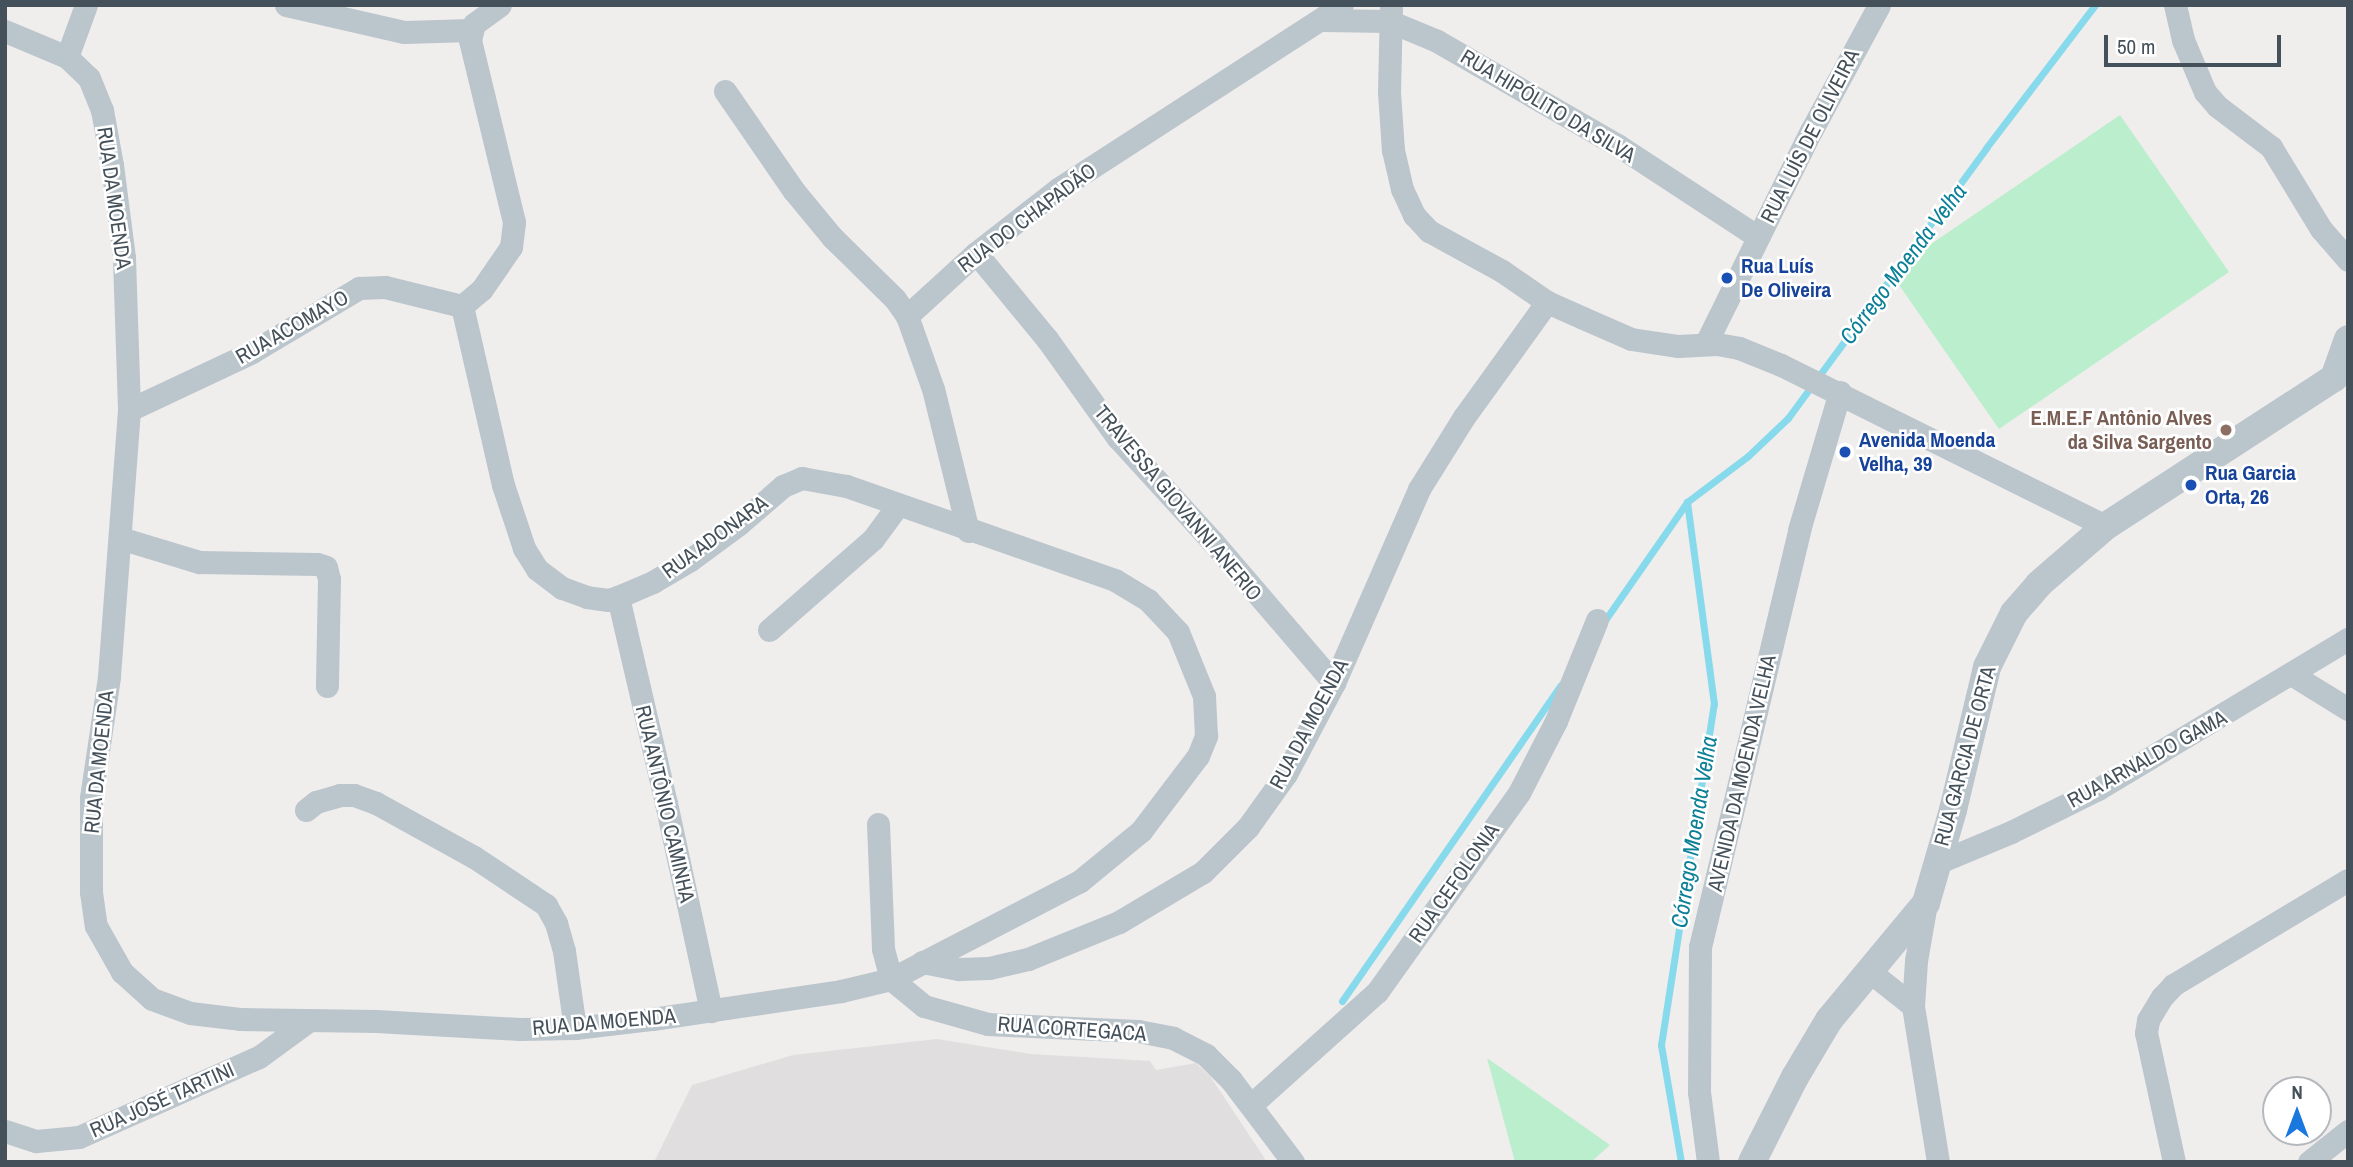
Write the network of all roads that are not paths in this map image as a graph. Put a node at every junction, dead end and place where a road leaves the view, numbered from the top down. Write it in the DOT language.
graph roads {
  1 [pos="86,5"];
  2 [pos="286,5"];
  3 [pos="500,5"];
  4 [pos="1342,5"];
  5 [pos="1879,5"];
  6 [pos="2175,5"];
  7 [pos="1390,13"];
  8 [pos="1323,20"];
  9 [pos="471,30"];
  10 [pos="5,32"];
  11 [pos="67,57"];
  12 [pos="725,91"];
  13 [pos="1758,237"];
  14 [pos="976,253"];
  15 [pos="2348,260"];
  16 [pos="1547,302"];
  17 [pos="462,306"];
  18 [pos="906,316"];
  19 [pos="2348,339"];
  20 [pos="1706,343"];
  21 [pos="2341,382"];
  22 [pos="1840,392"];
  23 [pos="129,410"];
  24 [pos="898,505"];
  25 [pos="2106,526"];
  26 [pos="968,531"];
  27 [pos="120,538"];
  28 [pos="618,597"];
  29 [pos="1597,620"];
  30 [pos="769,629"];
  31 [pos="2348,639"];
  32 [pos="2291,674"];
  33 [pos="1334,683"];
  34 [pos="327,686"];
  35 [pos="2348,709"];
  36 [pos="306,810"];
  37 [pos="878,824"];
  38 [pos="1937,863"];
  39 [pos="2348,880"];
  40 [pos="1926,903"];
  41 [pos="922,962"];
  42 [pos="1869,971"];
  43 [pos="891,979"];
  44 [pos="1913,1006"];
  45 [pos="711,1011"];
  46 [pos="308,1021"];
  47 [pos="575,1028"];
  48 [pos="1252,1104"];
  49 [pos="5,1131"];
  50 [pos="2348,1131"];
  51 [pos="1293,1162"];
  52 [pos="1708,1162"];
  53 [pos="1752,1162"];
  54 [pos="1938,1162"];
  55 [pos="2174,1162"];
  56 [pos="2309,1162"];
  1 -- 11 [label="street"];
  2 -- 9 [label="street"];
  3 -- 9 [label="street"];
  4 -- 8 [label="street, RUA DO CHAPADÃO"];
  5 -- 13 [label="street, RUA LUÍS DE OLIVEIRA"];
  6 -- 15 [label="street"];
  7 -- 8 [label="street, RUA HIPÓLITO DA SILVA"];
  7 -- 13 [label="street, RUA HIPÓLITO DA SILVA"];
  7 -- 16 [label="street"];
  8 -- 14 [label="street, RUA DO CHAPADÃO"];
  9 -- 17 [label="street"];
  10 -- 11 [label="street, RUA DA MOENDA"];
  11 -- 23 [label="street, RUA DA MOENDA"];
  12 -- 18 [label="street"];
  13 -- 20 [label="street, RUA LUÍS DE OLIVEIRA"];
  14 -- 18 [label="street, RUA DO CHAPADÃO"];
  14 -- 33 [label="street, TRAVESSA GIOVANNI ANERIO"];
  16 -- 20 [label="street"];
  16 -- 33 [label="street, RUA DA MOENDA"];
  17 -- 23 [label="street, RUA ACOMAYO"];
  17 -- 28 [label="street, RUA ADONARA"];
  18 -- 26 [label="street"];
  19 -- 21 [label="street, RUA GARCIA DE ORTA"];
  20 -- 22 [label="street"];
  21 -- 25 [label="street, RUA GARCIA DE ORTA"];
  22 -- 25 [label="street"];
  22 -- 52 [label="street, AVENIDA DA MOENDA VELHA"];
  23 -- 27 [label="street, RUA DA MOENDA"];
  24 -- 26 [label="street, RUA ADONARA"];
  24 -- 28 [label="street, RUA ADONARA"];
  24 -- 30 [label="street"];
  25 -- 38 [label="street, RUA GARCIA DE ORTA"];
  26 -- 41 [label="street, RUA DA MOENDA"];
  27 -- 34 [label="street"];
  27 -- 46 [label="street, RUA DA MOENDA"];
  28 -- 45 [label="street, RUA ANTÔNIO CAMINHA"];
  29 -- 48 [label="street, RUA CEFOLONIA"];
  31 -- 32 [label="street, RUA ARNALDO GAMA"];
  32 -- 35 [label="street"];
  32 -- 38 [label="street, RUA ARNALDO GAMA"];
  33 -- 41 [label="street, RUA DA MOENDA"];
  36 -- 47 [label="street"];
  37 -- 43 [label="street"];
  38 -- 40 [label="street, RUA GARCIA DE ORTA"];
  39 -- 55 [label="street"];
  40 -- 42 [label="street, RUA GARCIA DE ORTA"];
  40 -- 44 [label="street"];
  41 -- 43 [label="street, RUA DA MOENDA"];
  42 -- 44 [label="street"];
  42 -- 53 [label="street, RUA GARCIA DE ORTA"];
  43 -- 45 [label="street, RUA DA MOENDA"];
  43 -- 48 [label="street, RUA CORTEGACA"];
  44 -- 54 [label="street"];
  45 -- 47 [label="street, RUA DA MOENDA"];
  46 -- 47 [label="street, RUA DA MOENDA"];
  46 -- 49 [label="street, RUA JOSÉ TARTINI"];
  48 -- 51 [label="street, RUA CORTEGACA"];
  50 -- 56 [label="street"];
}
